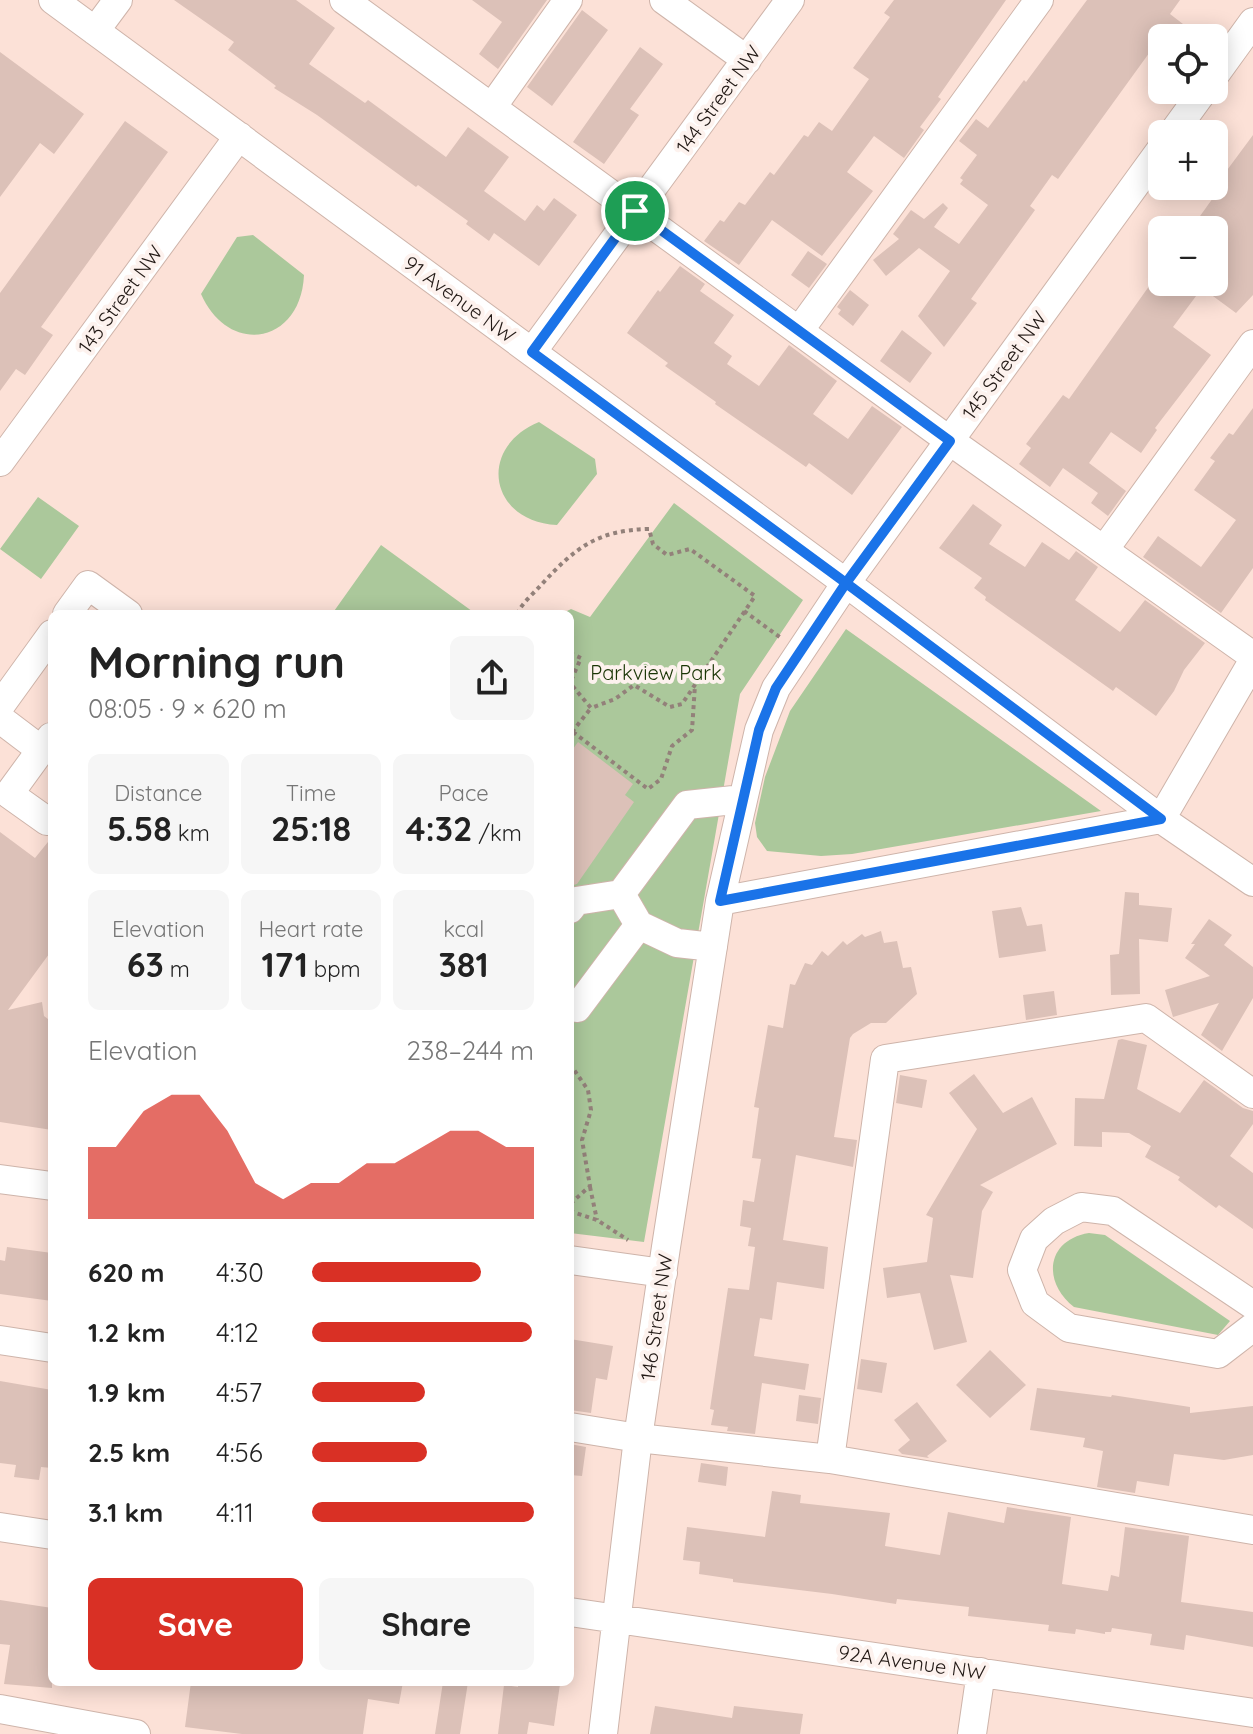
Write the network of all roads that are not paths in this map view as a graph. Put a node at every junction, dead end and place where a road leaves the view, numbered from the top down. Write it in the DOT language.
graph roads {
  1 [pos="53,0"];
  2 [pos="118,0"];
  3 [pos="344,0"];
  4 [pos="568,0"];
  5 [pos="664,0"];
  6 [pos="790,0"];
  7 [pos="1039,0"];
  8 [pos="1253,22"];
  9 [pos="95,31"];
  10 [pos="1228,57"];
  11 [pos="747,60"];
  12 [pos="492,107"];
  13 [pos="239,136"];
  14 [pos="1148,167"];
  15 [pos="635,211"];
  16 [pos="799,331"];
  17 [pos="1253,344"];
  18 [pos="532,352"];
  19 [pos="950,441"];
  20 [pos="0,462"];
  21 [pos="1104,550"];
  22 [pos="846,583"];
  23 [pos="70,610"];
  24 [pos="122,610"];
  25 [pos="48,640"];
  26 [pos="1253,659"];
  27 [pos="0,706"];
  28 [pos="0,719"];
  29 [pos="47,742"];
  30 [pos="743,799"];
  31 [pos="1161,819"];
  32 [pos="47,821"];
  33 [pos="1253,882"];
  34 [pos="621,894"];
  35 [pos="720,901"];
  36 [pos="574,904"];
  37 [pos="639,925"];
  38 [pos="713,947"];
  39 [pos="574,1006"];
  40 [pos="1253,1094"];
  41 [pos="0,1179"];
  42 [pos="48,1185"];
  43 [pos="574,1260"];
  44 [pos="664,1260"];
  45 [pos="1253,1305"];
  46 [pos="1253,1327"];
  47 [pos="0,1340"];
  48 [pos="48,1347"];
  49 [pos="574,1428"];
  50 [pos="638,1438"];
  51 [pos="830,1459"];
  52 [pos="0,1527"];
  53 [pos="1253,1530"];
  54 [pos="48,1534"];
  55 [pos="574,1613"];
  56 [pos="618,1619"];
  57 [pos="981,1672"];
  58 [pos="0,1709"];
  59 [pos="1253,1713"];
  60 [pos="136,1734"];
  61 [pos="603,1734"];
  62 [pos="972,1734"];
  1 -- 9 [label="street, 91 Avenue NW"];
  2 -- 9 [label="street"];
  3 -- 12 [label="street"];
  4 -- 12 [label="street"];
  5 -- 11 [label="street"];
  6 -- 11 [label="street, 144 Street NW"];
  7 -- 16 [label="street"];
  8 -- 10 [label="street"];
  9 -- 13 [label="street, 91 Avenue NW"];
  11 -- 15 [label="street, 144 Street NW"];
  12 -- 15 [label="street"];
  13 -- 18 [label="street, 91 Avenue NW"];
  13 -- 20 [label="street, 143 Street NW"];
  14 -- 19 [label="street, 145 Street NW"];
  15 -- 16 [label="street"];
  15 -- 18 [label="street, 144 Street NW"];
  16 -- 19 [label="street"];
  17 -- 21 [label="street"];
  18 -- 22 [label="street, 91 Avenue NW"];
  19 -- 21 [label="street"];
  19 -- 22 [label="street, 145 Street NW"];
  21 -- 26 [label="street"];
  22 -- 30 [label="street, 146 Street NW"];
  22 -- 31 [label="street, 91 Avenue NW"];
  23 -- 24 [label="street"];
  25 -- 27 [label="street"];
  26 -- 31 [label="street"];
  28 -- 29 [label="street"];
  29 -- 32 [label="street"];
  30 -- 34 [label="street"];
  30 -- 35 [label="street, 146 Street NW"];
  31 -- 33 [label="street, 91 Avenue NW"];
  31 -- 35 [label="street"];
  34 -- 36 [label="street"];
  34 -- 37 [label="street"];
  35 -- 38 [label="street, 146 Street NW"];
  37 -- 38 [label="street"];
  37 -- 39 [label="street"];
  38 -- 44 [label="street, 146 Street NW"];
  40 -- 51 [label="street"];
  41 -- 42 [label="street"];
  43 -- 44 [label="street"];
  44 -- 50 [label="street, 146 Street NW"];
  45 -- 46 [label="street"];
  47 -- 48 [label="street"];
  49 -- 50 [label="street"];
  50 -- 51 [label="street"];
  50 -- 56 [label="street, 146 Street NW"];
  51 -- 53 [label="street"];
  52 -- 54 [label="street"];
  55 -- 56 [label="street, 92A Avenue NW"];
  56 -- 57 [label="street, 92A Avenue NW"];
  56 -- 61 [label="street, 146 Street NW"];
  57 -- 59 [label="street, 92A Avenue NW"];
  57 -- 62 [label="street"];
  58 -- 60 [label="street"];
}
